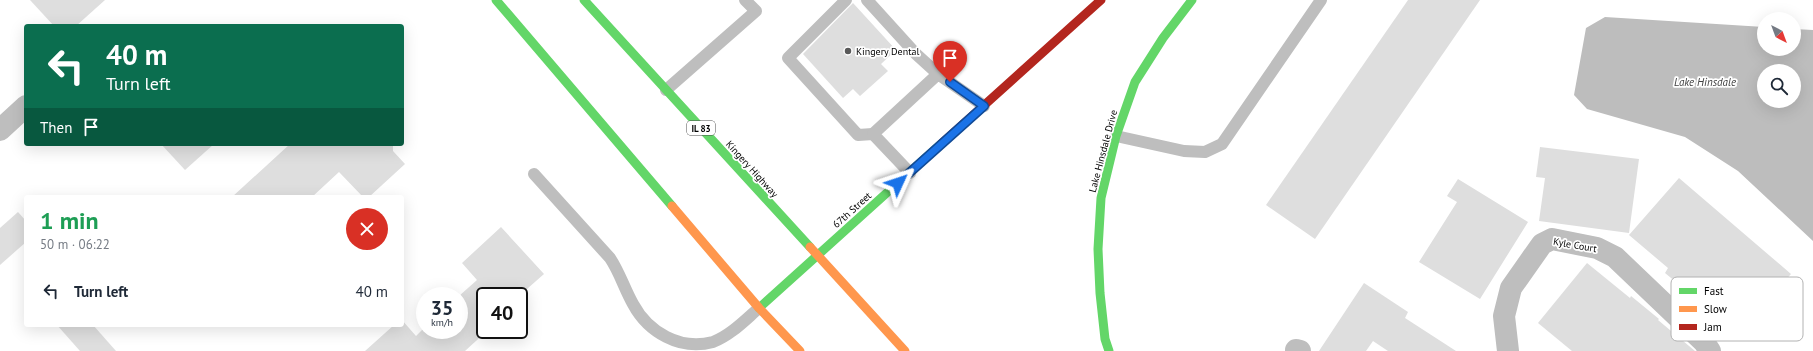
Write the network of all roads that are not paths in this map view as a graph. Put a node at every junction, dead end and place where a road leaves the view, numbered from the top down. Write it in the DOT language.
graph roads {
  1 [pos="496,0"];
  2 [pos="584,0"];
  3 [pos="745,0"];
  4 [pos="846,0"];
  5 [pos="867,0"];
  6 [pos="1101,0"];
  7 [pos="1192,0"];
  8 [pos="1321,0"];
  9 [pos="938,74"];
  10 [pos="666,90"];
  11 [pos="984,106"];
  12 [pos="24,108"];
  13 [pos="0,130"];
  14 [pos="873,134"];
  15 [pos="1116,136"];
  16 [pos="910,173"];
  17 [pos="534,174"];
  18 [pos="817,256"];
  19 [pos="760,308"];
  20 [pos="1671,310"];
  21 [pos="1703,341"];
  22 [pos="800,351"];
  23 [pos="905,351"];
  24 [pos="1109,351"];
  25 [pos="1296,351"];
  26 [pos="1300,351"];
  27 [pos="1508,351"];
  28 [pos="1710,351"];
  1 -- 19 [label="main road"];
  2 -- 10 [label="main road, Kingery Highway / IL 83"];
  3 -- 10 [label="lane"];
  4 -- 14 [label="lane"];
  5 -- 9 [label="lane"];
  6 -- 11 [label="main road, 67th Street"];
  7 -- 15 [label="main road, Lake Hinsdale Drive"];
  8 -- 15 [label="lane"];
  9 -- 11 [label="lane"];
  9 -- 14 [label="lane"];
  10 -- 18 [label="main road, Kingery Highway / IL 83"];
  11 -- 16 [label="main road, 67th Street"];
  12 -- 13 [label="street"];
  14 -- 16 [label="lane"];
  15 -- 24 [label="main road, Lake Hinsdale Drive"];
  16 -- 18 [label="main road, 67th Street"];
  17 -- 19 [label="lane"];
  18 -- 19 [label="main road, 67th Street"];
  18 -- 23 [label="main road, Kingery Highway / IL 83"];
  19 -- 22 [label="main road"];
  20 -- 27 [label="street, Kyle Court"];
  21 -- 28 [label="street, Kyle Court"];
  25 -- 26 [label="street"];
}
